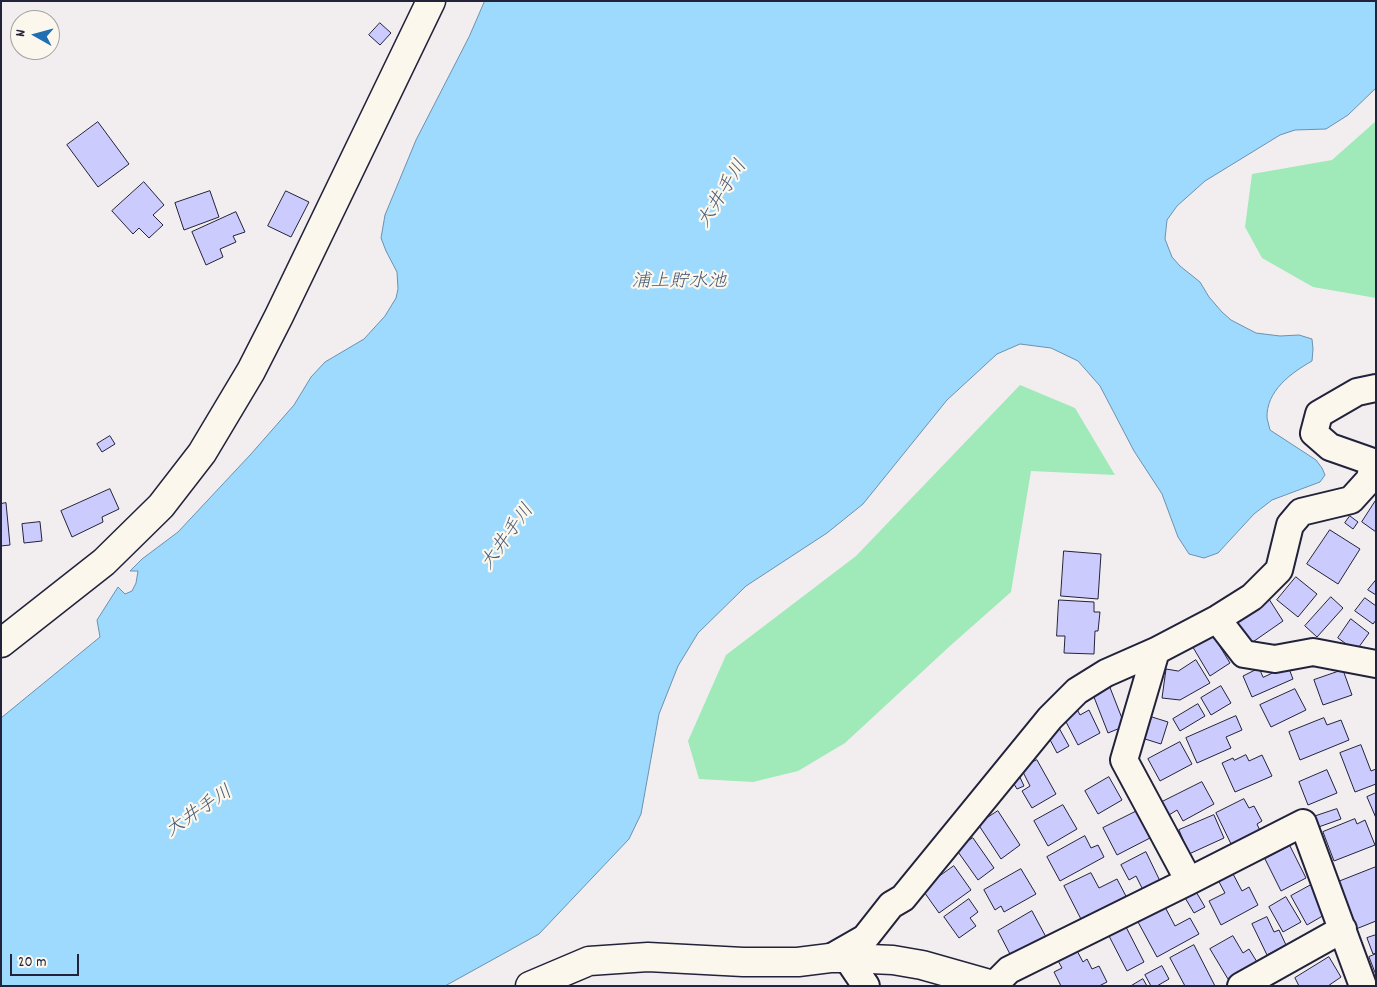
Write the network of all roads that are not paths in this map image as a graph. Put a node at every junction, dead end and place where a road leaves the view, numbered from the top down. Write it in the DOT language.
graph roads {
  1 [pos="430,1"];
  2 [pos="1376,388"];
  3 [pos="1217,619"];
  4 [pos="1,643"];
  5 [pos="1156,651"];
  6 [pos="1376,664"];
  7 [pos="1189,881"];
  8 [pos="1343,929"];
  9 [pos="839,958"];
  10 [pos="995,985"];
  11 [pos="530,986"];
  12 [pos="866,986"];
  13 [pos="1241,986"];
  14 [pos="1363,986"];
  1 -- 4 [label="street"];
  2 -- 3 [label="street"];
  3 -- 5 [label="street"];
  3 -- 6 [label="street"];
  5 -- 7 [label="street"];
  5 -- 9 [label="street"];
  7 -- 8 [label="street"];
  7 -- 10 [label="street"];
  8 -- 13 [label="street"];
  8 -- 14 [label="street"];
  9 -- 10 [label="street"];
  9 -- 11 [label="street"];
  9 -- 12 [label="street"];
}
